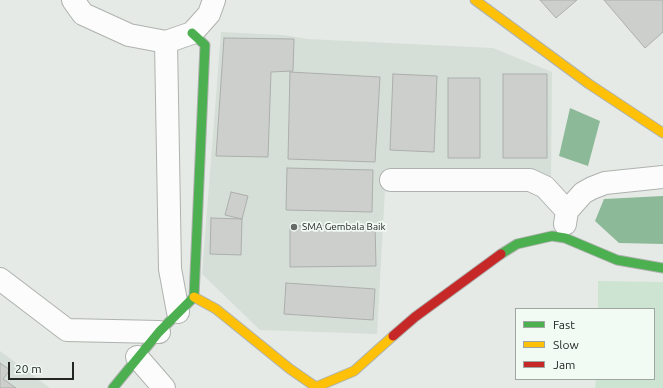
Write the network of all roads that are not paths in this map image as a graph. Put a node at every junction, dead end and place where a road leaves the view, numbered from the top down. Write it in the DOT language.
graph roads {
  1 [pos="73,0"];
  2 [pos="214,0"];
  3 [pos="475,0"];
  4 [pos="192,33"];
  5 [pos="166,42"];
  6 [pos="663,133"];
  7 [pos="663,178"];
  8 [pos="391,180"];
  9 [pos="568,211"];
  10 [pos="565,238"];
  11 [pos="663,268"];
  12 [pos="0,279"];
  13 [pos="194,297"];
  14 [pos="178,312"];
  15 [pos="159,332"];
  16 [pos="137,357"];
  17 [pos="113,388"];
  18 [pos="164,388"];
  19 [pos="315,388"];
  1 -- 5 [label="street"];
  2 -- 4 [label="street"];
  3 -- 6 [label="street"];
  4 -- 5 [label="street"];
  4 -- 13 [label="street"];
  5 -- 14 [label="street"];
  7 -- 9 [label="street"];
  8 -- 9 [label="street"];
  9 -- 10 [label="street"];
  10 -- 11 [label="street"];
  10 -- 19 [label="street"];
  12 -- 15 [label="street"];
  13 -- 14 [label="street"];
  13 -- 19 [label="street"];
  14 -- 15 [label="street"];
  15 -- 16 [label="street"];
  16 -- 17 [label="street"];
  16 -- 18 [label="street"];
}
